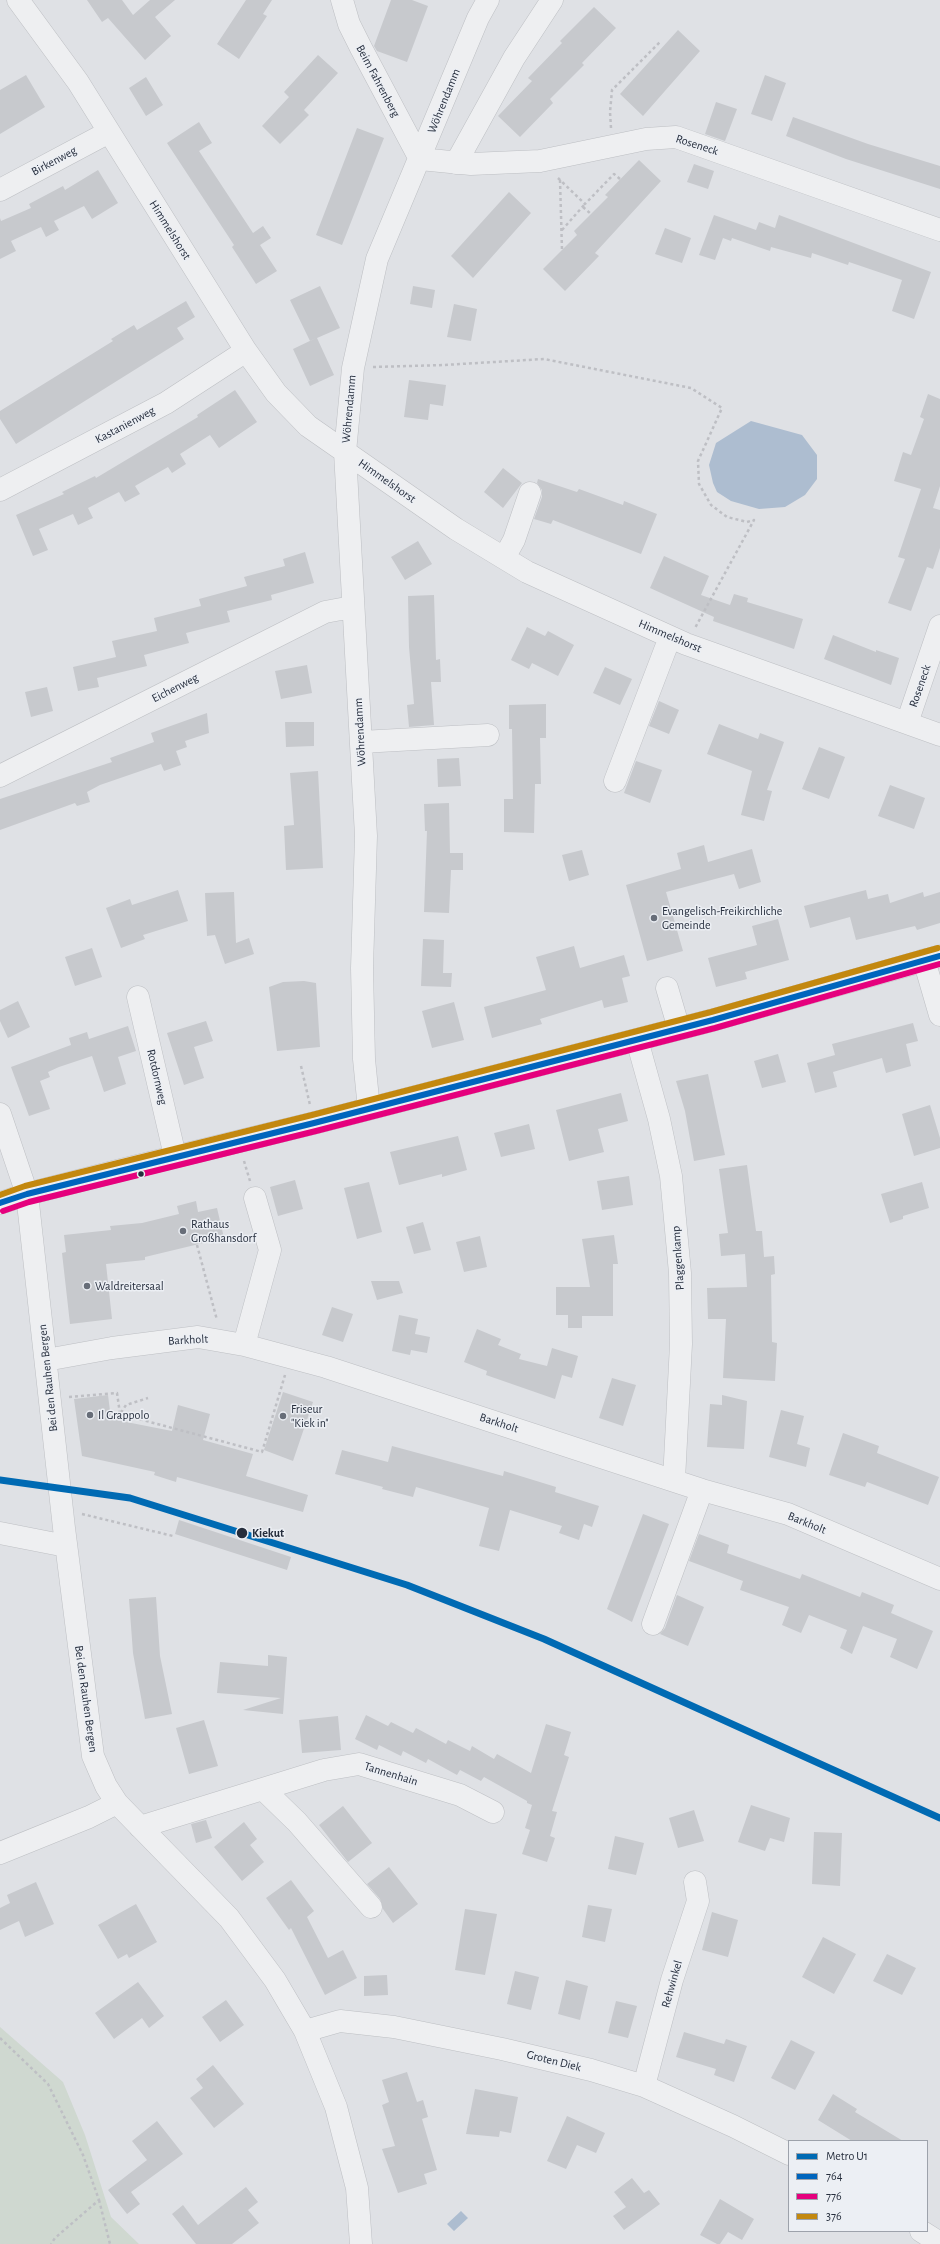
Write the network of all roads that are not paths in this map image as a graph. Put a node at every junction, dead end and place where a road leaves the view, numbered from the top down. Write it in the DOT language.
graph roads {
  1 [pos="18,0"];
  2 [pos="342,0"];
  3 [pos="488,0"];
  4 [pos="552,0"];
  5 [pos="109,132"];
  6 [pos="420,159"];
  7 [pos="456,163"];
  8 [pos="0,190"];
  9 [pos="940,230"];
  10 [pos="246,351"];
  11 [pos="345,452"];
  12 [pos="0,490"];
  13 [pos="530,493"];
  14 [pos="504,558"];
  15 [pos="352,608"];
  16 [pos="940,626"];
  17 [pos="678,640"];
  18 [pos="907,723"];
  19 [pos="488,735"];
  20 [pos="940,735"];
  21 [pos="361,742"];
  22 [pos="0,776"];
  23 [pos="616,781"];
  24 [pos="932,958"];
  25 [pos="667,988"];
  26 [pos="138,997"];
  27 [pos="940,1015"];
  28 [pos="679,1029"];
  29 [pos="637,1040"];
  30 [pos="369,1109"];
  31 [pos="0,1114"];
  32 [pos="175,1156"];
  33 [pos="27,1194"];
  34 [pos="255,1198"];
  35 [pos="0,1203"];
  36 [pos="244,1344"];
  37 [pos="46,1360"];
  38 [pos="674,1480"];
  39 [pos="702,1490"];
  40 [pos="0,1533"];
  41 [pos="65,1537"];
  42 [pos="940,1579"];
  43 [pos="653,1624"];
  44 [pos="263,1789"];
  45 [pos="117,1803"];
  46 [pos="493,1812"];
  47 [pos="140,1827"];
  48 [pos="0,1853"];
  49 [pos="695,1882"];
  50 [pos="371,1907"];
  51 [pos="305,2031"];
  52 [pos="644,2086"];
  53 [pos="788,2154"];
  54 [pos="924,2232"];
  55 [pos="940,2243"];
  56 [pos="361,2244"];
  1 -- 5 [label="street, Himmelshorst"];
  2 -- 6 [label="street, Beim Fahrenberg"];
  3 -- 6 [label="street, Wöhrendamm"];
  4 -- 7 [label="street"];
  5 -- 8 [label="street, Birkenweg"];
  5 -- 10 [label="street, Himmelshorst"];
  6 -- 7 [label="street, Roseneck"];
  6 -- 11 [label="street, Wöhrendamm"];
  7 -- 9 [label="street, Roseneck"];
  10 -- 11 [label="street, Himmelshorst"];
  10 -- 12 [label="street, Kastanienweg"];
  11 -- 14 [label="street, Himmelshorst"];
  11 -- 15 [label="street, Wöhrendamm"];
  13 -- 14 [label="street"];
  14 -- 17 [label="street, Himmelshorst"];
  15 -- 21 [label="street, Wöhrendamm"];
  15 -- 22 [label="street, Eichenweg"];
  16 -- 18 [label="street, Roseneck"];
  17 -- 18 [label="street, Himmelshorst"];
  17 -- 23 [label="street"];
  18 -- 20 [label="street, Himmelshorst"];
  19 -- 21 [label="street"];
  21 -- 30 [label="street, Wöhrendamm"];
  24 -- 27 [label="street"];
  24 -- 28 [label="street"];
  25 -- 28 [label="street"];
  26 -- 32 [label="street, Rotdornweg"];
  28 -- 29 [label="street"];
  29 -- 30 [label="street"];
  29 -- 38 [label="street, Plaggenkamp"];
  30 -- 32 [label="street"];
  31 -- 33 [label="street, Bei den Rauhen Bergen"];
  32 -- 33 [label="street"];
  33 -- 35 [label="street"];
  33 -- 37 [label="street, Bei den Rauhen Bergen"];
  34 -- 36 [label="street"];
  36 -- 37 [label="street, Barkholt"];
  36 -- 38 [label="street, Barkholt"];
  37 -- 41 [label="street, Bei den Rauhen Bergen"];
  38 -- 39 [label="street, Barkholt"];
  39 -- 42 [label="street, Barkholt"];
  39 -- 43 [label="street"];
  40 -- 41 [label="street"];
  41 -- 45 [label="street, Bei den Rauhen Bergen"];
  44 -- 46 [label="street, Tannenhain"];
  44 -- 47 [label="street, Tannenhain"];
  44 -- 50 [label="street"];
  45 -- 47 [label="street, Bei den Rauhen Bergen"];
  45 -- 48 [label="street"];
  47 -- 51 [label="street, Bei den Rauhen Bergen"];
  49 -- 52 [label="street, Rehwinkel"];
  51 -- 52 [label="street, Groten Diek"];
  51 -- 56 [label="street, Bei den Rauhen Bergen"];
  52 -- 53 [label="street, Groten Diek"];
  54 -- 55 [label="street"];
}
